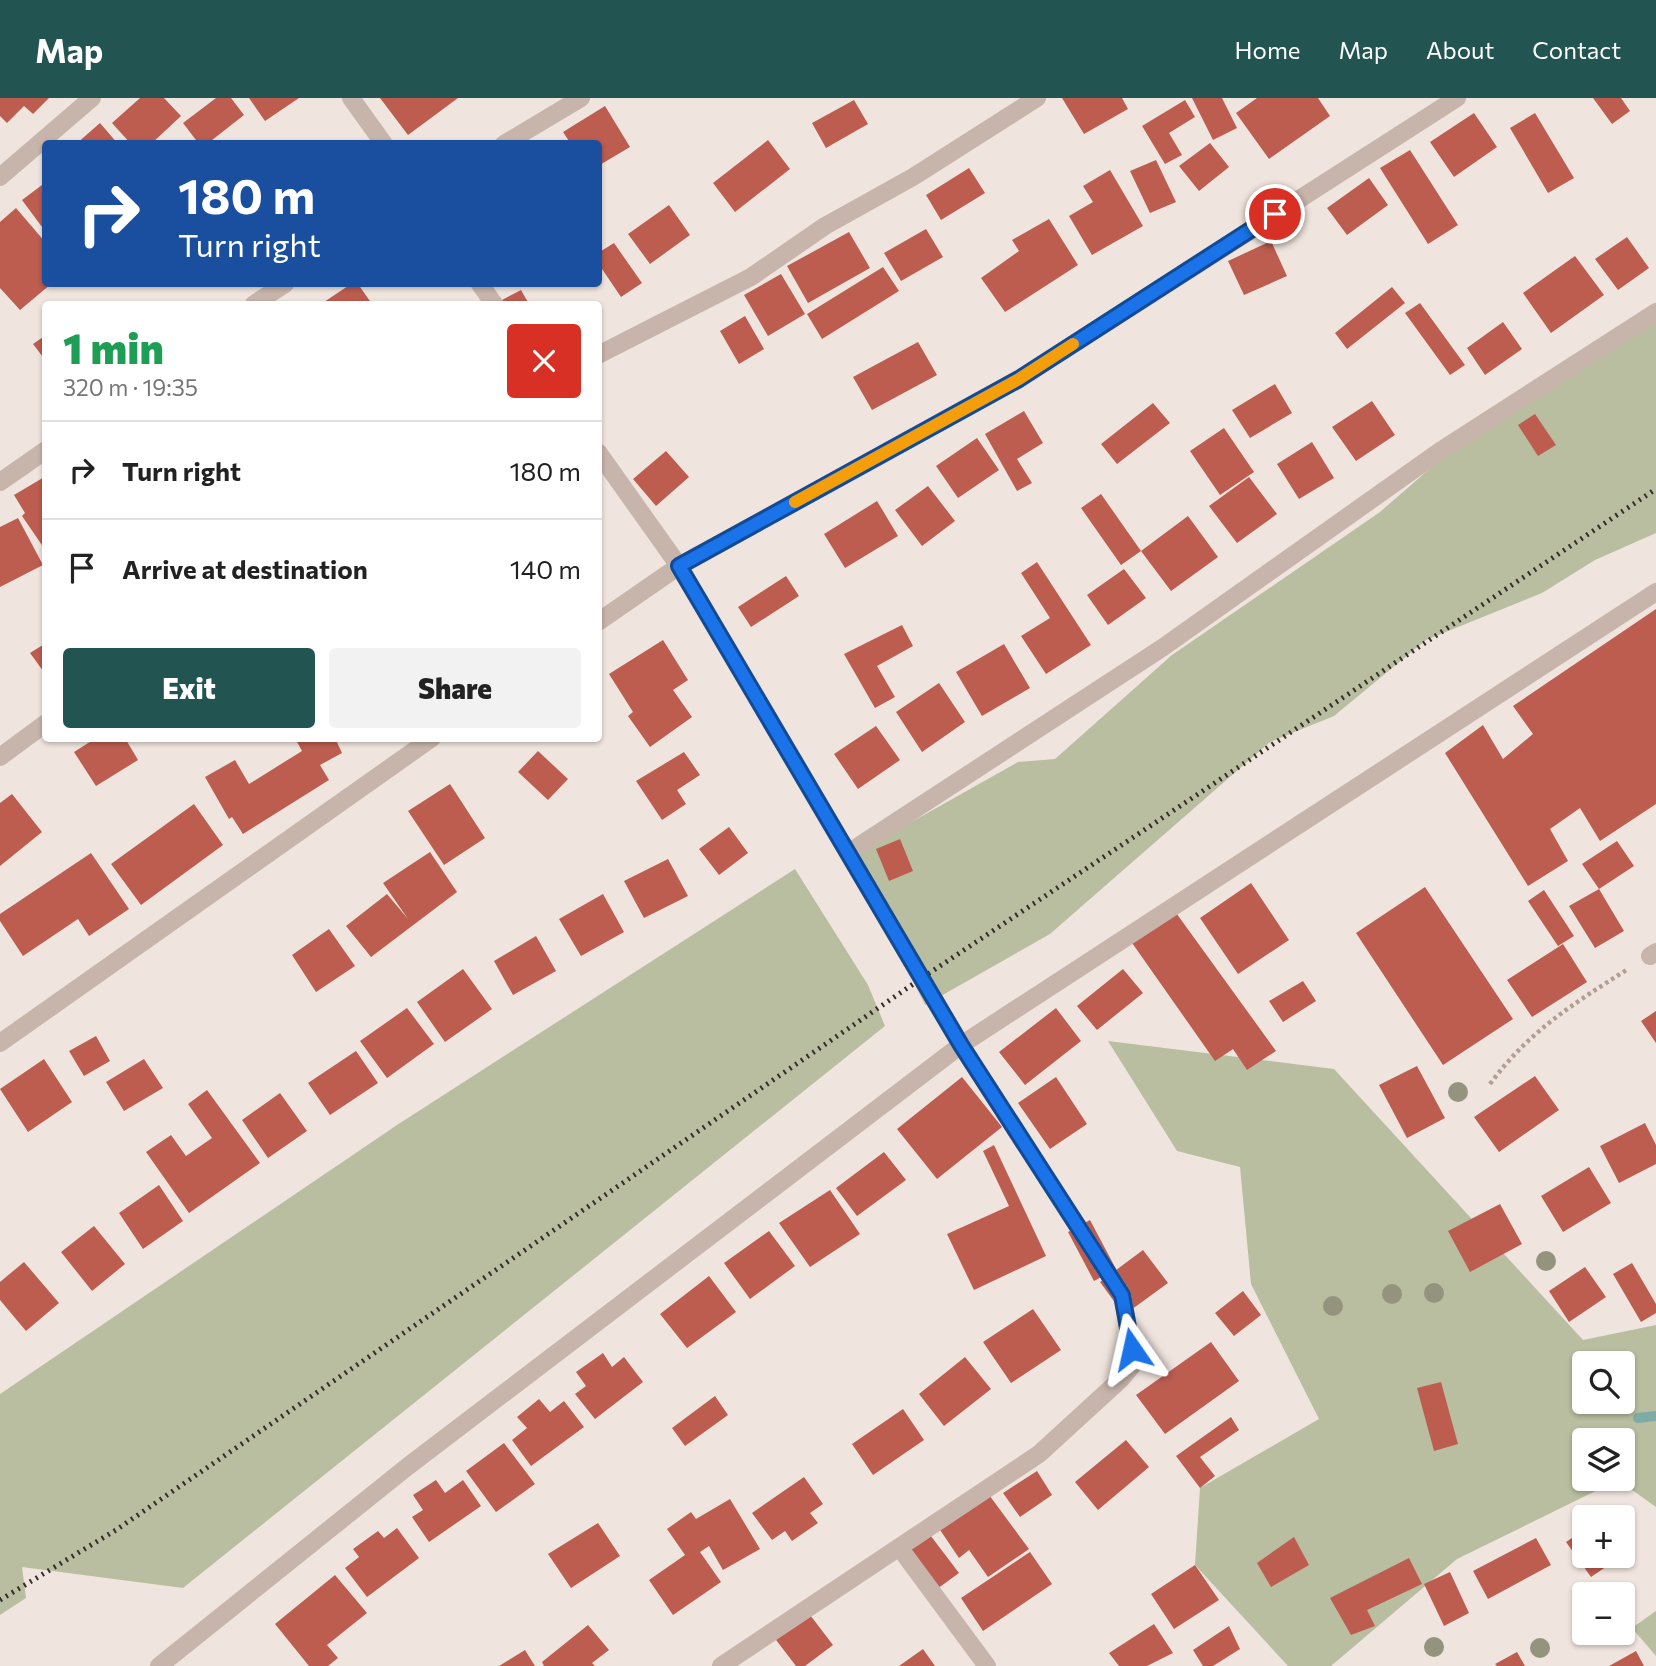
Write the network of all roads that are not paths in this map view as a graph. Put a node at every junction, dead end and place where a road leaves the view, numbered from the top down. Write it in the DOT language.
graph roads {
  1 [pos="92,98"];
  2 [pos="351,98"];
  3 [pos="581,98"];
  4 [pos="1037,98"];
  5 [pos="1457,98"];
  6 [pos="43,140"];
  7 [pos="381,140"];
  8 [pos="511,140"];
  9 [pos="42,141"];
  10 [pos="0,177"];
  11 [pos="280,287"];
  12 [pos="259,301"];
  13 [pos="1656,312"];
  14 [pos="602,353"];
  15 [pos="42,453"];
  16 [pos="602,458"];
  17 [pos="0,482"];
  18 [pos="679,566"];
  19 [pos="1656,592"];
  20 [pos="602,619"];
  21 [pos="42,726"];
  22 [pos="426,742"];
  23 [pos="0,757"];
  24 [pos="848,853"];
  25 [pos="0,1043"];
  26 [pos="961,1045"];
  27 [pos="899,1547"];
  28 [pos="159,1666"];
  29 [pos="721,1666"];
  30 [pos="987,1666"];
  1 -- 6 [label="street"];
  2 -- 7 [label="street"];
  3 -- 8 [label="street"];
  4 -- 14 [label="street"];
  5 -- 18 [label="street"];
  9 -- 10 [label="street"];
  11 -- 12 [label="street"];
  13 -- 24 [label="street"];
  15 -- 17 [label="street"];
  16 -- 18 [label="street"];
  18 -- 20 [label="street"];
  18 -- 24 [label="street"];
  19 -- 26 [label="street"];
  21 -- 23 [label="street"];
  22 -- 25 [label="street"];
  24 -- 26 [label="street"];
  26 -- 27 [label="street"];
  26 -- 28 [label="street"];
  27 -- 29 [label="street"];
  27 -- 30 [label="street"];
}
